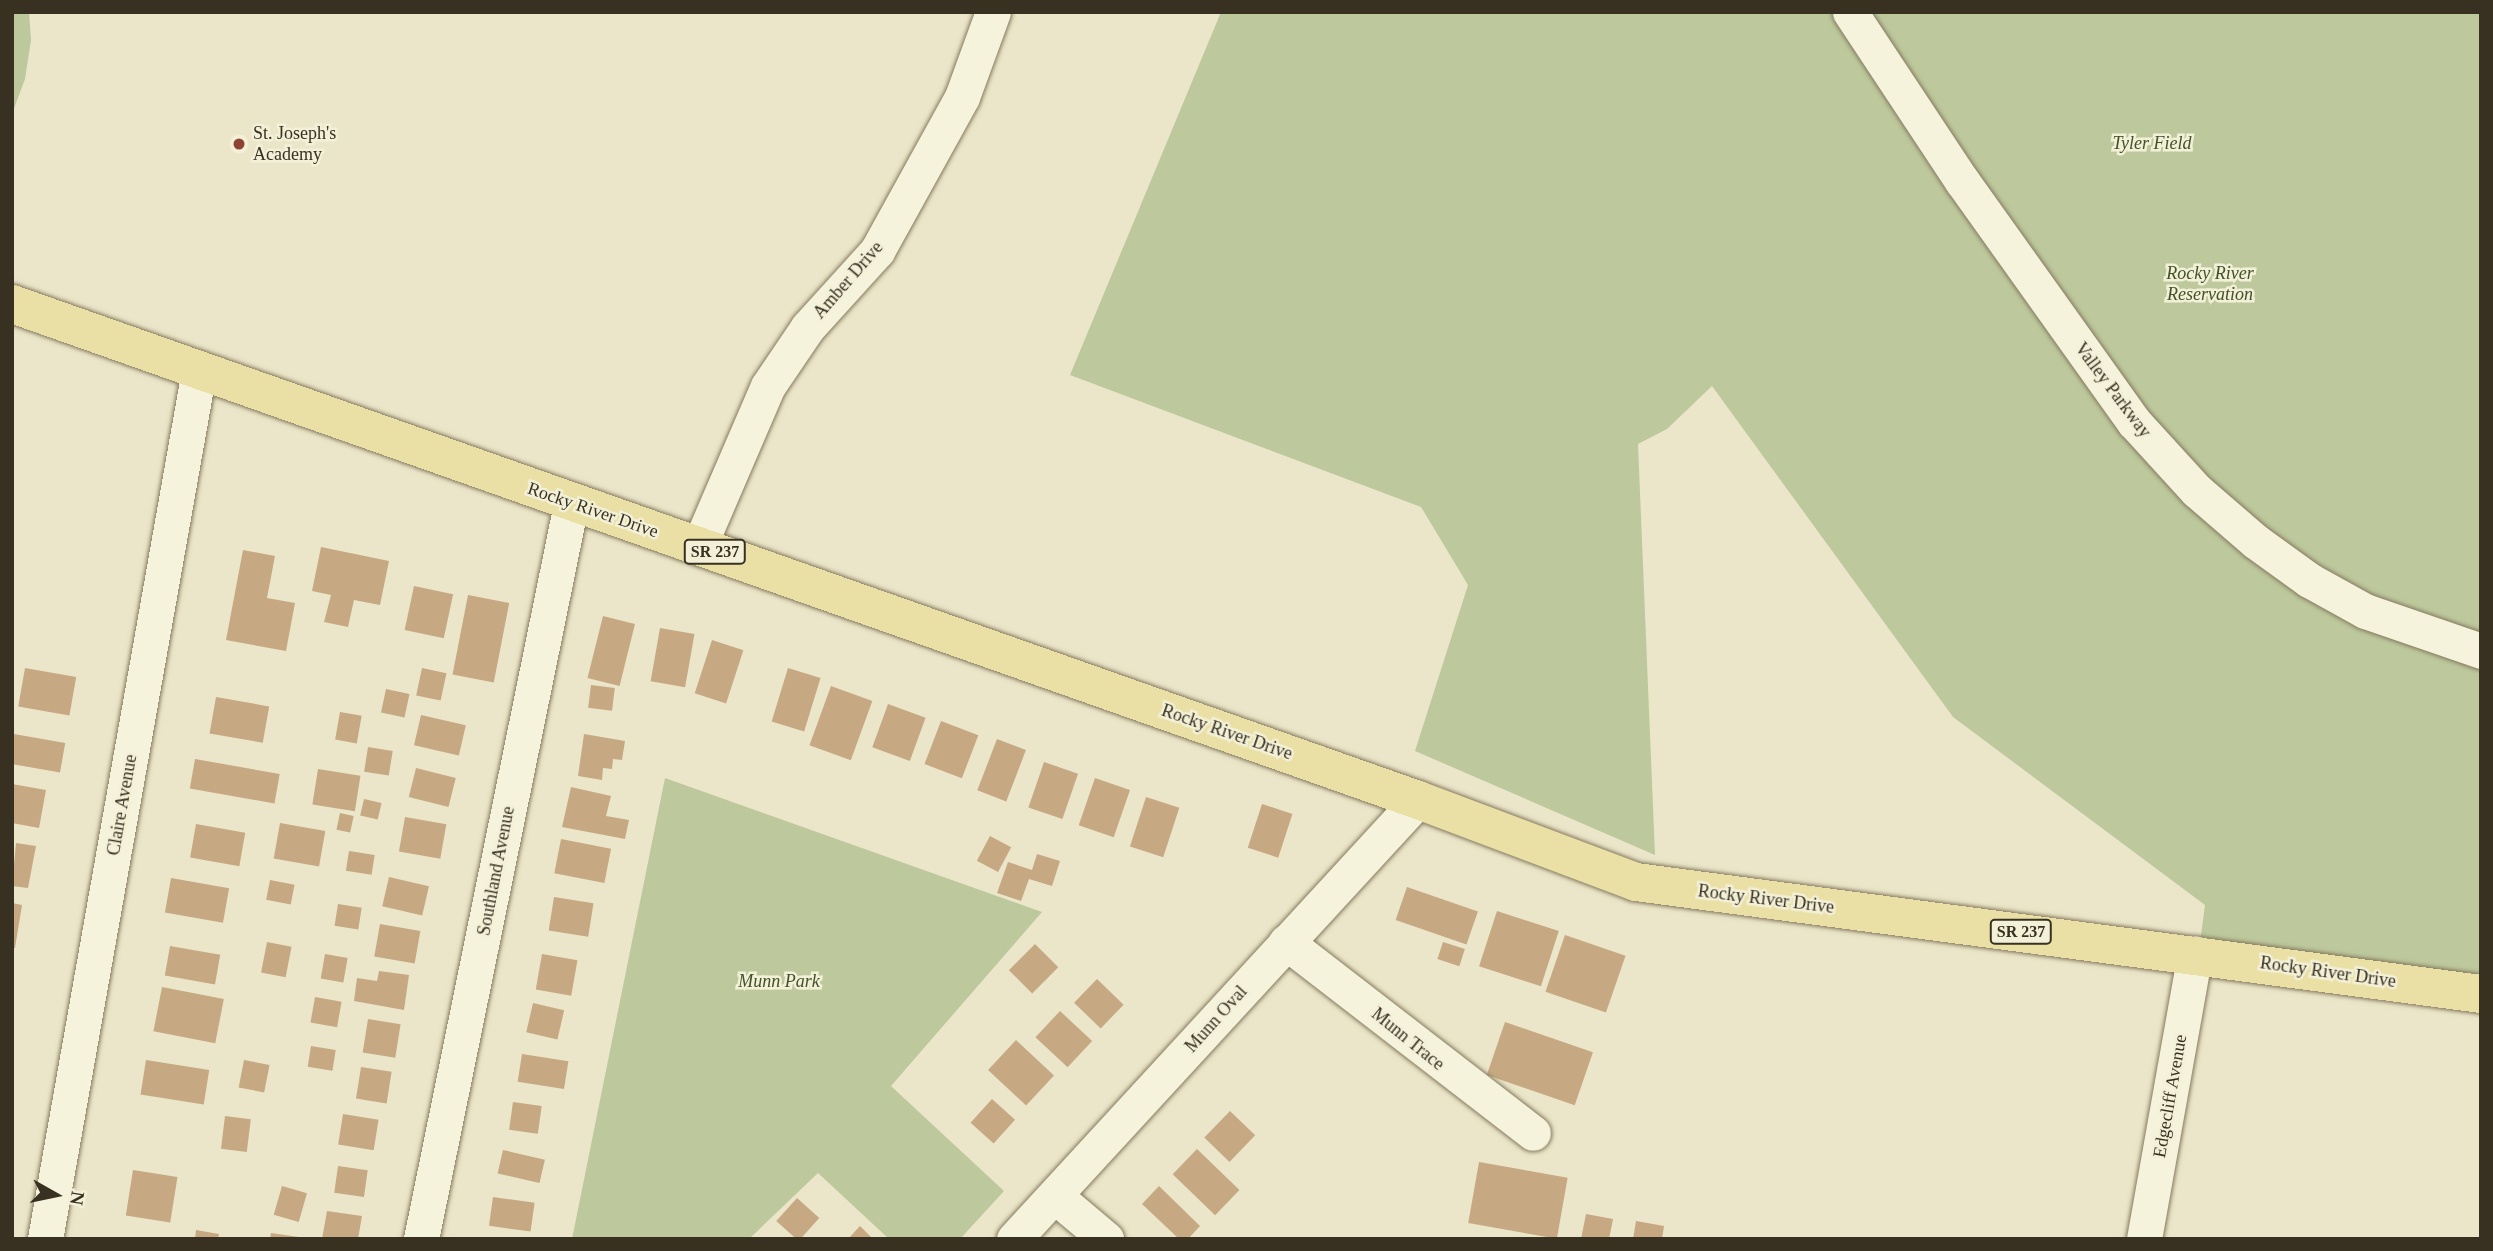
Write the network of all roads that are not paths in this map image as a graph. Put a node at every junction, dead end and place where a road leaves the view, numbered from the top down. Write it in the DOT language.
graph roads {
  1 [pos="993,12"];
  2 [pos="1850,12"];
  3 [pos="12,304"];
  4 [pos="199,370"];
  5 [pos="571,504"];
  6 [pos="699,546"];
  7 [pos="2481,651"];
  8 [pos="1418,800"];
  9 [pos="1286,942"];
  10 [pos="2196,954"];
  11 [pos="2481,994"];
  12 [pos="1533,1133"];
  13 [pos="1055,1196"];
  14 [pos="46,1239"];
  15 [pos="421,1239"];
  16 [pos="1014,1239"];
  17 [pos="1106,1239"];
  18 [pos="2144,1239"];
  1 -- 6 [label="street, Amber Drive"];
  2 -- 7 [label="street, Valley Parkway"];
  3 -- 4 [label="main road, Rocky River Drive / SR 237"];
  4 -- 5 [label="main road, Rocky River Drive / SR 237"];
  4 -- 14 [label="street, Claire Avenue"];
  5 -- 6 [label="main road, Rocky River Drive / SR 237"];
  5 -- 15 [label="street, Southland Avenue"];
  6 -- 8 [label="main road, Rocky River Drive / SR 237"];
  8 -- 9 [label="street, Munn Oval"];
  8 -- 10 [label="main road, Rocky River Drive / SR 237"];
  9 -- 12 [label="street, Munn Trace"];
  9 -- 13 [label="street, Munn Oval"];
  10 -- 11 [label="main road, Rocky River Drive / SR 237"];
  10 -- 18 [label="street, Edgecliff Avenue"];
  13 -- 16 [label="street, Munn Oval"];
  13 -- 17 [label="street"];
}
